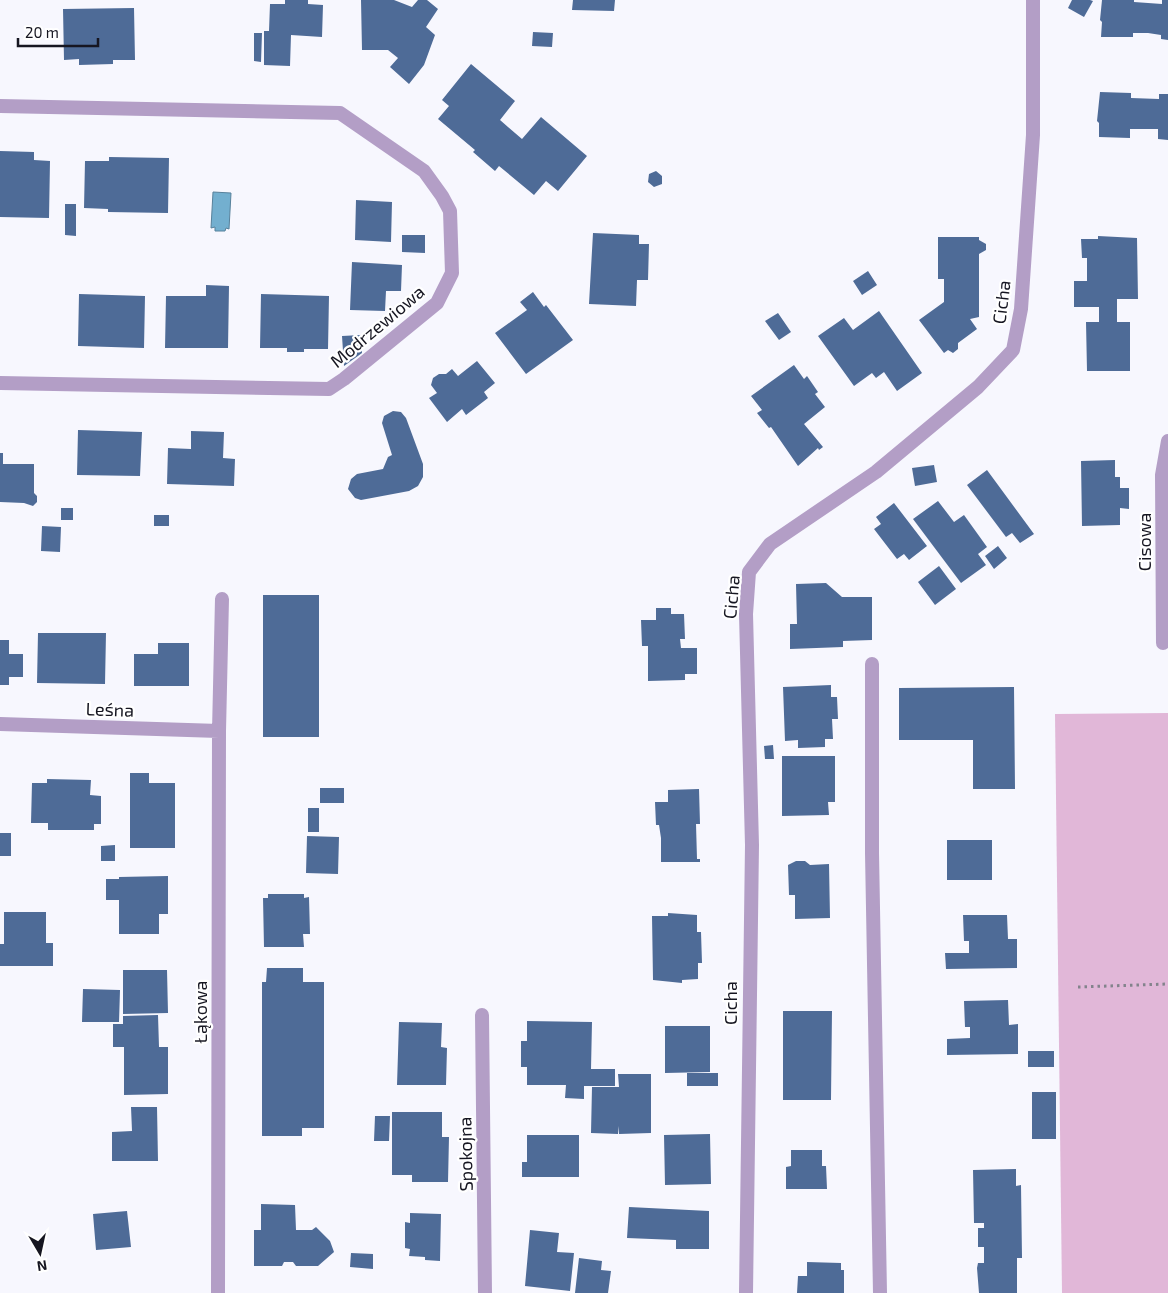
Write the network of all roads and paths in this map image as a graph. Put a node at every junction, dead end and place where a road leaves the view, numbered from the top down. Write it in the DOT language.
graph roads {
  1 [pos="1033,0"];
  2 [pos="0,106"];
  3 [pos="0,383"];
  4 [pos="1168,441"];
  5 [pos="222,599"];
  6 [pos="1163,643"];
  7 [pos="872,664"];
  8 [pos="0,724"];
  9 [pos="219,731"];
  10 [pos="1168,984"];
  11 [pos="1078,987"];
  12 [pos="482,1015"];
  13 [pos="218,1293"];
  14 [pos="485,1293"];
  15 [pos="746,1293"];
  16 [pos="880,1293"];
  1 -- 15 [label="street, Cicha"];
  2 -- 3 [label="street, Modrzewiowa"];
  4 -- 6 [label="street, Cisowa"];
  5 -- 9 [label="street, Łąkowa"];
  7 -- 16 [label="street"];
  8 -- 9 [label="street, Leśna"];
  9 -- 13 [label="street, Łąkowa"];
  10 -- 11 [label="path"];
  12 -- 14 [label="street, Spokojna"];
}
